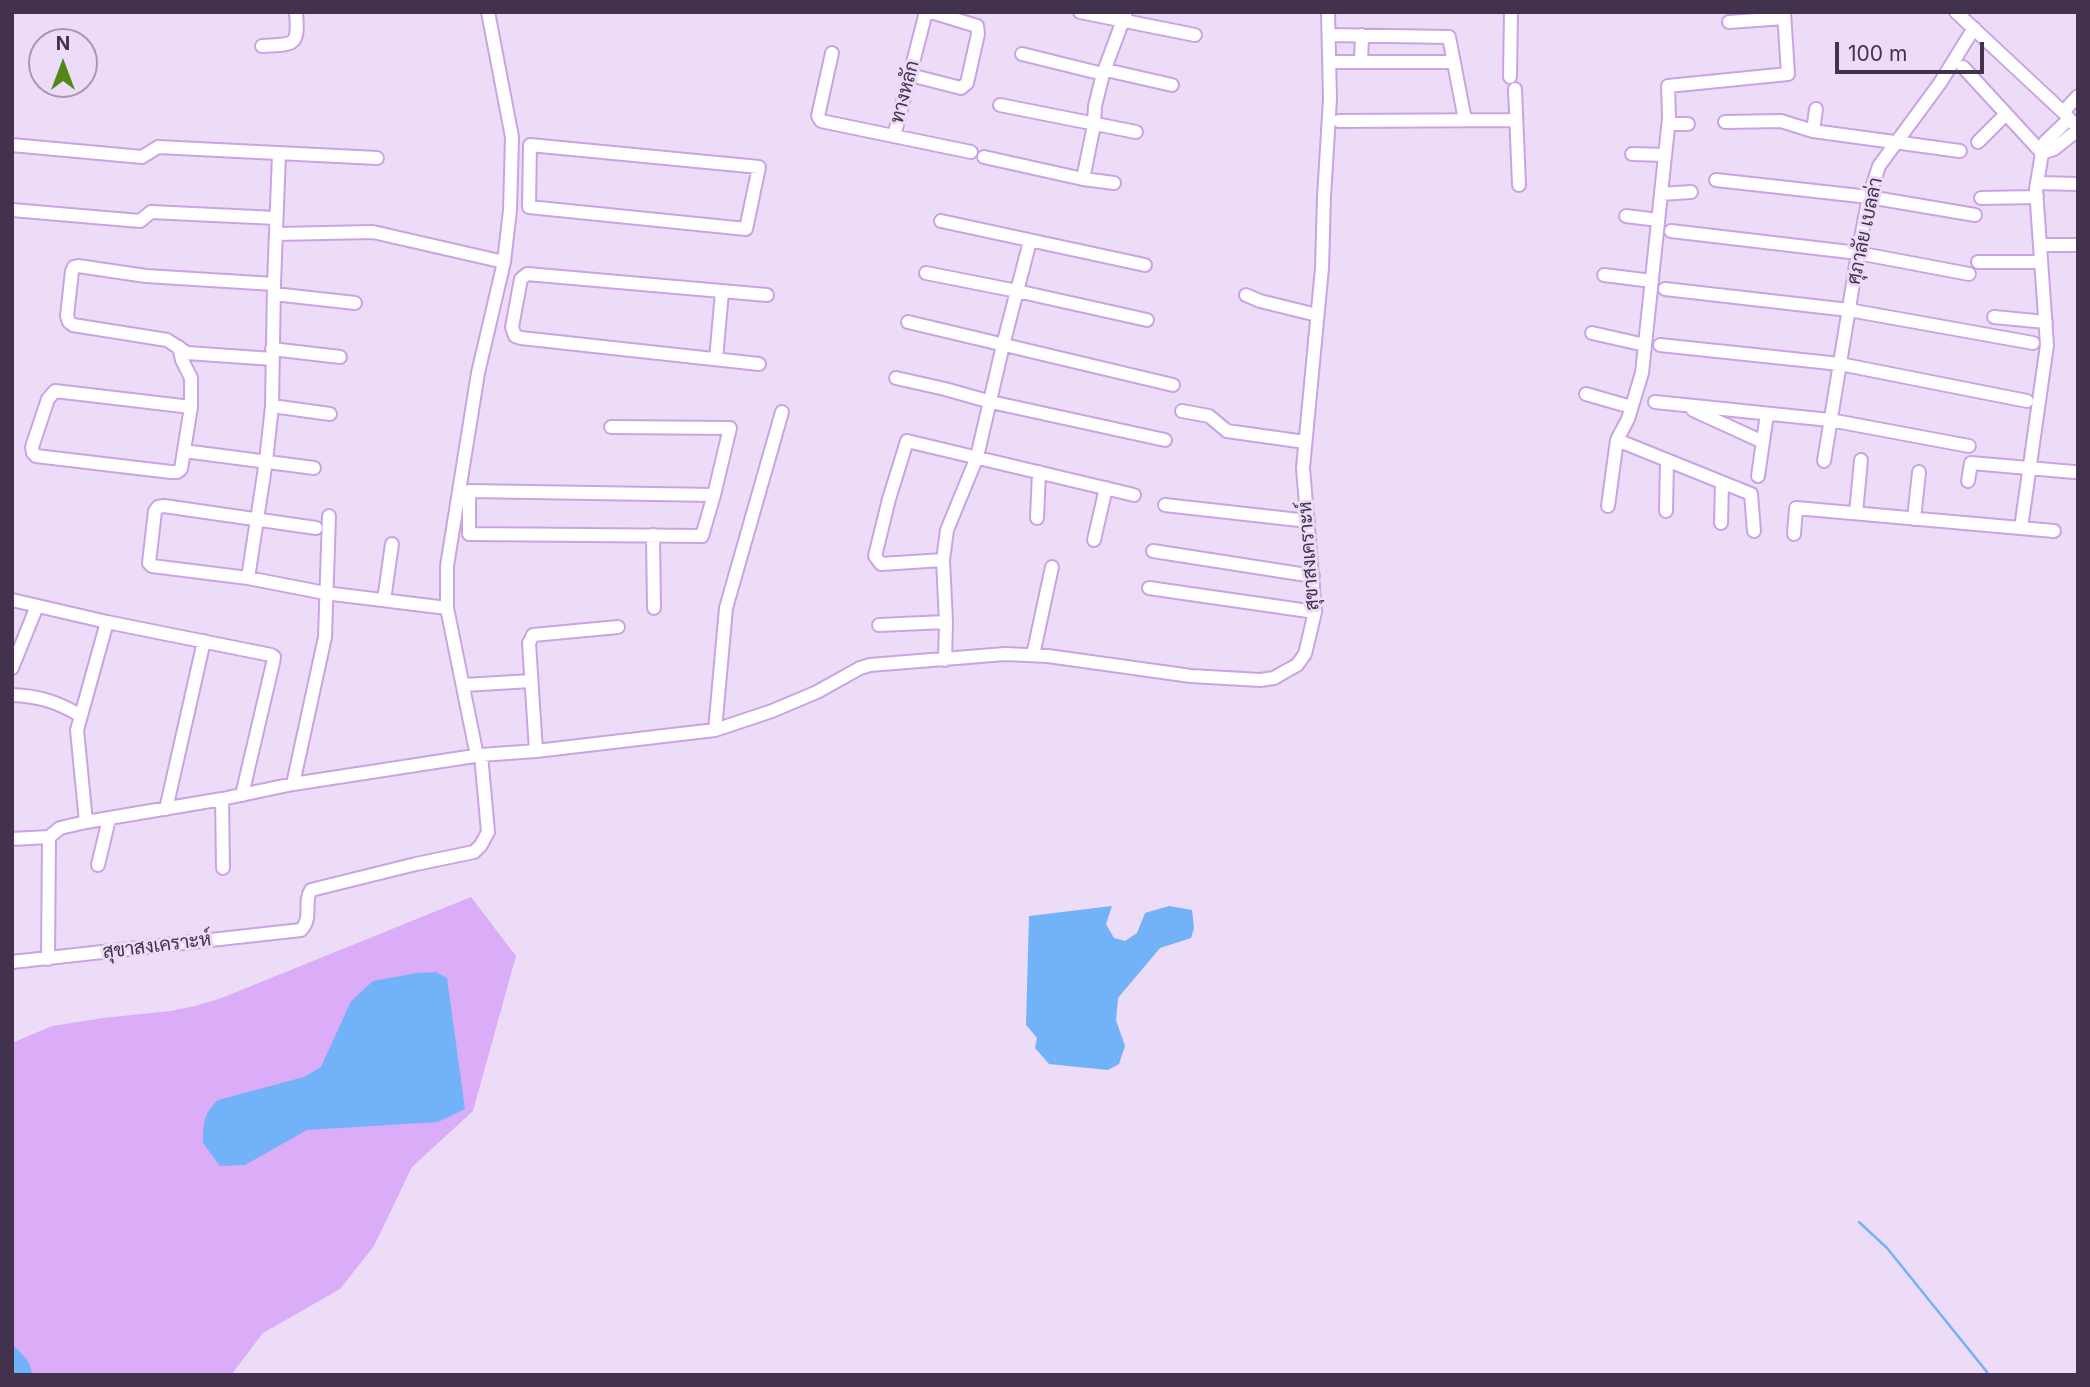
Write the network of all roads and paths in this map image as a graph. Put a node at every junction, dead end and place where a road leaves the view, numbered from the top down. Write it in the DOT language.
graph roads {
  1 [pos="296,12"];
  2 [pos="488,12"];
  3 [pos="926,12"];
  4 [pos="931,12"];
  5 [pos="1080,12"];
  6 [pos="1328,12"];
  7 [pos="1511,12"];
  8 [pos="1956,12"];
  9 [pos="1784,15"];
  10 [pos="1125,17"];
  11 [pos="1729,22"];
  12 [pos="1974,28"];
  13 [pos="1195,35"];
  14 [pos="1330,35"];
  15 [pos="1362,35"];
  16 [pos="262,46"];
  17 [pos="832,53"];
  18 [pos="1022,54"];
  19 [pos="1330,62"];
  20 [pos="1361,62"];
  21 [pos="1454,62"];
  22 [pos="1963,67"];
  23 [pos="1104,72"];
  24 [pos="910,75"];
  25 [pos="1172,85"];
  26 [pos="2078,96"];
  27 [pos="1000,105"];
  28 [pos="1816,109"];
  29 [pos="2006,114"];
  30 [pos="1465,120"];
  31 [pos="1516,120"];
  32 [pos="1339,121"];
  33 [pos="1725,122"];
  34 [pos="2072,122"];
  35 [pos="1669,124"];
  36 [pos="1688,124"];
  37 [pos="1094,125"];
  38 [pos="1812,131"];
  39 [pos="1136,132"];
  40 [pos="894,136"];
  41 [pos="1897,141"];
  42 [pos="1978,142"];
  43 [pos="12,145"];
  44 [pos="1959,151"];
  45 [pos="971,152"];
  46 [pos="2042,153"];
  47 [pos="279,154"];
  48 [pos="1632,154"];
  49 [pos="1665,155"];
  50 [pos="984,157"];
  51 [pos="377,158"];
  52 [pos="512,176"];
  53 [pos="529,177"];
  54 [pos="1083,179"];
  55 [pos="1716,180"];
  56 [pos="1114,183"];
  57 [pos="2037,183"];
  58 [pos="2078,184"];
  59 [pos="1519,185"];
  60 [pos="1691,192"];
  61 [pos="1661,194"];
  62 [pos="1869,197"];
  63 [pos="2037,197"];
  64 [pos="1981,198"];
  65 [pos="12,210"];
  66 [pos="1975,215"];
  67 [pos="1626,216"];
  68 [pos="276,218"];
  69 [pos="1658,220"];
  70 [pos="941,221"];
  71 [pos="1671,231"];
  72 [pos="276,234"];
  73 [pos="1030,241"];
  74 [pos="2078,244"];
  75 [pos="2039,245"];
  76 [pos="1858,253"];
  77 [pos="504,262"];
  78 [pos="1978,262"];
  79 [pos="2041,262"];
  80 [pos="1144,265"];
  81 [pos="926,273"];
  82 [pos="1969,274"];
  83 [pos="1604,275"];
  84 [pos="1652,281"];
  85 [pos="274,289"];
  86 [pos="1665,289"];
  87 [pos="1017,290"];
  88 [pos="722,292"];
  89 [pos="767,295"];
  90 [pos="1246,295"];
  91 [pos="355,303"];
  92 [pos="495,307"];
  93 [pos="515,310"];
  94 [pos="1849,310"];
  95 [pos="1317,315"];
  96 [pos="1994,317"];
  97 [pos="1147,320"];
  98 [pos="908,322"];
  99 [pos="2046,322"];
  100 [pos="1592,333"];
  101 [pos="2033,343"];
  102 [pos="1003,345"];
  103 [pos="1645,345"];
  104 [pos="1660,345"];
  105 [pos="179,347"];
  106 [pos="273,354"];
  107 [pos="340,357"];
  108 [pos="716,359"];
  109 [pos="759,363"];
  110 [pos="1840,364"];
  111 [pos="895,378"];
  112 [pos="1173,385"];
  113 [pos="1586,394"];
  114 [pos="2027,401"];
  115 [pos="992,402"];
  116 [pos="1656,402"];
  117 [pos="1682,405"];
  118 [pos="272,406"];
  119 [pos="191,407"];
  120 [pos="1631,407"];
  121 [pos="1182,411"];
  122 [pos="782,412"];
  123 [pos="330,414"];
  124 [pos="1767,414"];
  125 [pos="1830,420"];
  126 [pos="611,427"];
  127 [pos="1165,440"];
  128 [pos="1617,440"];
  129 [pos="1306,442"];
  130 [pos="1763,442"];
  131 [pos="1969,446"];
  132 [pos="184,451"];
  133 [pos="977,457"];
  134 [pos="1861,460"];
  135 [pos="266,461"];
  136 [pos="1667,461"];
  137 [pos="1824,461"];
  138 [pos="314,468"];
  139 [pos="2030,468"];
  140 [pos="1039,472"];
  141 [pos="1919,472"];
  142 [pos="2074,472"];
  143 [pos="1758,476"];
  144 [pos="1968,481"];
  145 [pos="1722,483"];
  146 [pos="1106,488"];
  147 [pos="714,495"];
  148 [pos="1133,495"];
  149 [pos="1165,505"];
  150 [pos="1608,506"];
  151 [pos="1666,511"];
  152 [pos="1856,513"];
  153 [pos="329,516"];
  154 [pos="453,516"];
  155 [pos="470,516"];
  156 [pos="1037,518"];
  157 [pos="1914,519"];
  158 [pos="256,520"];
  159 [pos="1308,522"];
  160 [pos="1721,523"];
  161 [pos="316,528"];
  162 [pos="2021,528"];
  163 [pos="1754,531"];
  164 [pos="2054,531"];
  165 [pos="1794,534"];
  166 [pos="653,535"];
  167 [pos="1094,540"];
  168 [pos="392,544"];
  169 [pos="1153,551"];
  170 [pos="943,560"];
  171 [pos="1052,567"];
  172 [pos="1313,576"];
  173 [pos="248,578"];
  174 [pos="1149,588"];
  175 [pos="326,593"];
  176 [pos="12,600"];
  177 [pos="384,600"];
  178 [pos="37,606"];
  179 [pos="447,608"];
  180 [pos="654,608"];
  181 [pos="1315,612"];
  182 [pos="107,622"];
  183 [pos="946,622"];
  184 [pos="879,625"];
  185 [pos="618,627"];
  186 [pos="204,641"];
  187 [pos="1033,655"];
  188 [pos="944,660"];
  189 [pos="12,668"];
  190 [pos="531,681"];
  191 [pos="464,685"];
  192 [pos="12,695"];
  193 [pos="80,716"];
  194 [pos="715,730"];
  195 [pos="537,751"];
  196 [pos="479,756"];
  197 [pos="293,784"];
  198 [pos="242,795"];
  199 [pos="222,799"];
  200 [pos="166,809"];
  201 [pos="109,819"];
  202 [pos="86,822"];
  203 [pos="49,837"];
  204 [pos="12,839"];
  205 [pos="98,865"];
  206 [pos="223,868"];
  207 [pos="48,959"];
  208 [pos="12,962"];
  1 -- 16 [label="street"];
  2 -- 52 [label="street"];
  3 -- 24 [label="street, ทางหลัก"];
  4 -- 24 [label="street"];
  5 -- 10 [label="street"];
  6 -- 14 [label="street, สุขาสงเคราะห์"];
  7 -- 31 [label="street"];
  8 -- 12 [label="street"];
  9 -- 11 [label="street"];
  9 -- 35 [label="street"];
  10 -- 13 [label="street"];
  10 -- 23 [label="street"];
  12 -- 34 [label="street"];
  12 -- 41 [label="street, ศุภาลัย เบลล่า"];
  14 -- 15 [label="street"];
  14 -- 19 [label="street, สุขาสงเคราะห์"];
  15 -- 20 [label="street"];
  15 -- 21 [label="street"];
  17 -- 40 [label="street"];
  18 -- 23 [label="street"];
  19 -- 20 [label="street"];
  19 -- 95 [label="street, สุขาสงเคราะห์"];
  20 -- 21 [label="street"];
  21 -- 30 [label="street"];
  22 -- 29 [label="street"];
  23 -- 25 [label="street"];
  23 -- 37 [label="street"];
  24 -- 40 [label="street, ทางหลัก"];
  26 -- 34 [label="street"];
  27 -- 37 [label="street"];
  28 -- 38 [label="street"];
  29 -- 42 [label="street"];
  29 -- 46 [label="street"];
  30 -- 31 [label="street"];
  30 -- 32 [label="street"];
  31 -- 59 [label="street"];
  33 -- 38 [label="street"];
  34 -- 46 [label="street"];
  35 -- 36 [label="street"];
  35 -- 49 [label="street"];
  37 -- 39 [label="street"];
  37 -- 54 [label="street"];
  38 -- 41 [label="street"];
  40 -- 45 [label="street, ทางหลัก"];
  41 -- 44 [label="street"];
  41 -- 62 [label="street, ศุภาลัย เบลล่า"];
  43 -- 47 [label="street"];
  46 -- 57 [label="street"];
  47 -- 51 [label="street"];
  47 -- 68 [label="street"];
  48 -- 49 [label="street"];
  49 -- 61 [label="street"];
  50 -- 54 [label="street"];
  52 -- 53 [label="street"];
  52 -- 77 [label="street"];
  53 -- 53 [label="street"];
  54 -- 56 [label="street"];
  55 -- 62 [label="street"];
  57 -- 58 [label="street"];
  57 -- 63 [label="street"];
  60 -- 61 [label="street"];
  61 -- 69 [label="street"];
  62 -- 66 [label="street"];
  62 -- 76 [label="street, ศุภาลัย เบลล่า"];
  63 -- 64 [label="street"];
  63 -- 75 [label="street"];
  65 -- 68 [label="street"];
  67 -- 69 [label="street"];
  68 -- 72 [label="street"];
  69 -- 84 [label="street"];
  70 -- 73 [label="street"];
  71 -- 76 [label="street"];
  72 -- 77 [label="street"];
  72 -- 85 [label="street"];
  73 -- 80 [label="street"];
  73 -- 87 [label="street"];
  74 -- 75 [label="street"];
  75 -- 79 [label="street"];
  76 -- 82 [label="street"];
  76 -- 94 [label="street, ศุภาลัย เบลล่า"];
  77 -- 92 [label="street"];
  78 -- 79 [label="street"];
  79 -- 99 [label="street"];
  81 -- 87 [label="street"];
  83 -- 84 [label="street"];
  84 -- 103 [label="street"];
  85 -- 91 [label="street"];
  85 -- 105 [label="street"];
  85 -- 106 [label="street"];
  86 -- 94 [label="street"];
  87 -- 97 [label="street"];
  87 -- 102 [label="street"];
  88 -- 89 [label="street"];
  88 -- 93 [label="street"];
  88 -- 108 [label="street"];
  90 -- 95 [label="street"];
  92 -- 93 [label="street"];
  92 -- 154 [label="street"];
  93 -- 108 [label="street"];
  94 -- 101 [label="street"];
  94 -- 110 [label="street, ศุภาลัย เบลล่า"];
  95 -- 129 [label="street, สุขาสงเคราะห์"];
  96 -- 99 [label="street"];
  98 -- 102 [label="street"];
  99 -- 139 [label="street"];
  100 -- 103 [label="street"];
  102 -- 112 [label="street"];
  102 -- 115 [label="street"];
  103 -- 120 [label="street"];
  104 -- 110 [label="street"];
  105 -- 106 [label="street"];
  105 -- 119 [label="street"];
  106 -- 107 [label="street"];
  106 -- 118 [label="street"];
  108 -- 109 [label="street"];
  110 -- 114 [label="street"];
  110 -- 125 [label="street, ศุภาลัย เบลล่า"];
  111 -- 115 [label="street"];
  113 -- 120 [label="street"];
  115 -- 127 [label="street"];
  115 -- 133 [label="street"];
  116 -- 117 [label="street"];
  117 -- 124 [label="street"];
  117 -- 130 [label="street"];
  118 -- 123 [label="street"];
  118 -- 135 [label="street"];
  119 -- 132 [label="street"];
  119 -- 132 [label="street"];
  120 -- 128 [label="street"];
  121 -- 129 [label="street"];
  122 -- 194 [label="street"];
  124 -- 125 [label="street"];
  124 -- 130 [label="street"];
  125 -- 131 [label="street"];
  125 -- 137 [label="street, ศุภาลัย เบลล่า"];
  126 -- 147 [label="street"];
  128 -- 136 [label="street"];
  128 -- 150 [label="street"];
  129 -- 159 [label="street, สุขาสงเคราะห์"];
  130 -- 143 [label="street"];
  132 -- 135 [label="street"];
  133 -- 140 [label="street"];
  133 -- 170 [label="street"];
  133 -- 170 [label="street"];
  134 -- 152 [label="street"];
  135 -- 138 [label="street"];
  135 -- 158 [label="street"];
  136 -- 145 [label="street"];
  136 -- 151 [label="street"];
  139 -- 142 [label="street"];
  139 -- 144 [label="street"];
  139 -- 162 [label="street"];
  140 -- 146 [label="street"];
  140 -- 156 [label="street"];
  141 -- 157 [label="street"];
  145 -- 160 [label="street"];
  145 -- 163 [label="street"];
  146 -- 148 [label="street"];
  146 -- 167 [label="street"];
  147 -- 155 [label="street"];
  147 -- 166 [label="street"];
  149 -- 159 [label="street"];
  152 -- 157 [label="street"];
  152 -- 165 [label="street"];
  153 -- 175 [label="street"];
  154 -- 155 [label="street"];
  154 -- 179 [label="street"];
  155 -- 166 [label="street"];
  157 -- 162 [label="street"];
  158 -- 161 [label="street"];
  158 -- 173 [label="street"];
  158 -- 173 [label="street"];
  159 -- 172 [label="street, สุขาสงเคราะห์"];
  162 -- 164 [label="street"];
  166 -- 180 [label="street"];
  168 -- 177 [label="street"];
  169 -- 172 [label="street"];
  170 -- 183 [label="street"];
  171 -- 187 [label="street"];
  172 -- 181 [label="street, สุขาสงเคราะห์"];
  173 -- 175 [label="street"];
  174 -- 181 [label="street"];
  175 -- 177 [label="street"];
  175 -- 197 [label="street"];
  176 -- 178 [label="street"];
  177 -- 179 [label="street"];
  178 -- 182 [label="street"];
  178 -- 189 [label="street"];
  179 -- 191 [label="street"];
  181 -- 187 [label="street, สุขาสงเคราะห์"];
  182 -- 186 [label="street"];
  182 -- 193 [label="street"];
  183 -- 184 [label="street"];
  183 -- 188 [label="street"];
  185 -- 190 [label="street"];
  186 -- 198 [label="street"];
  186 -- 200 [label="street"];
  187 -- 188 [label="street, สุขาสงเคราะห์"];
  188 -- 194 [label="street, สุขาสงเคราะห์"];
  190 -- 191 [label="street"];
  190 -- 195 [label="street"];
  191 -- 196 [label="street"];
  192 -- 193 [label="street"];
  193 -- 202 [label="street"];
  194 -- 195 [label="street, สุขาสงเคราะห์"];
  195 -- 196 [label="street, สุขาสงเคราะห์"];
  196 -- 197 [label="street, สุขาสงเคราะห์"];
  196 -- 207 [label="street, สุขาสงเคราะห์"];
  197 -- 198 [label="street, สุขาสงเคราะห์"];
  198 -- 199 [label="street, สุขาสงเคราะห์"];
  199 -- 200 [label="street, สุขาสงเคราะห์"];
  199 -- 206 [label="street"];
  200 -- 201 [label="street, สุขาสงเคราะห์"];
  201 -- 202 [label="street, สุขาสงเคราะห์"];
  201 -- 205 [label="street"];
  202 -- 203 [label="street, สุขาสงเคราะห์"];
  203 -- 204 [label="street"];
  203 -- 207 [label="street"];
  207 -- 208 [label="street, สุขาสงเคราะห์"];
}
